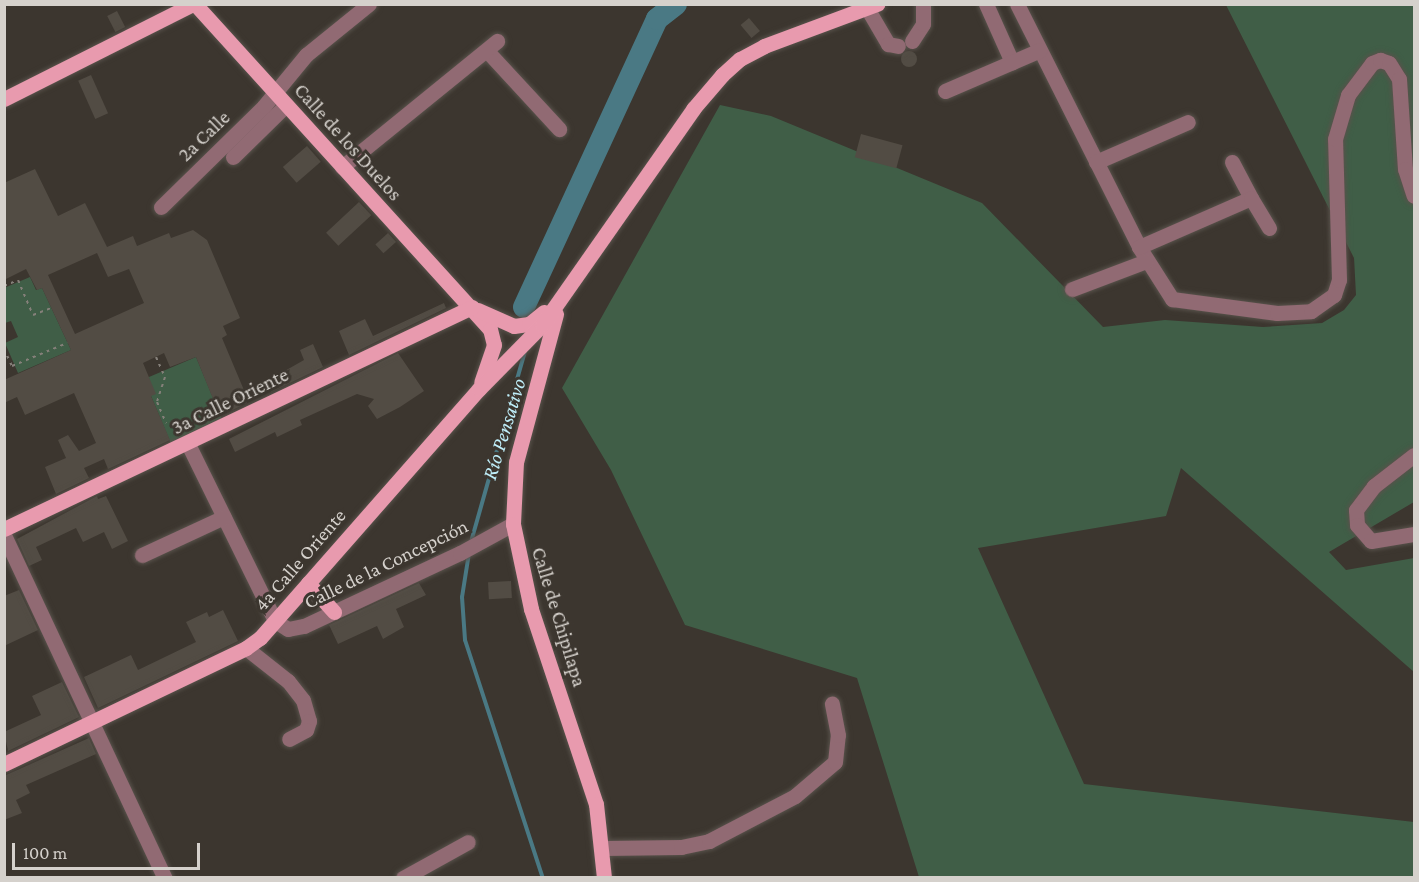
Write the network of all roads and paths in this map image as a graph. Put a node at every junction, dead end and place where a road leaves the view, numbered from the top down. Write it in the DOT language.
graph roads {
  1 [pos="194,4"];
  2 [pos="369,4"];
  3 [pos="924,4"];
  4 [pos="986,4"];
  5 [pos="1017,4"];
  6 [pos="872,6"];
  7 [pos="1040,50"];
  8 [pos="1012,62"];
  9 [pos="945,91"];
  10 [pos="4,99"];
  11 [pos="280,99"];
  12 [pos="1188,122"];
  13 [pos="559,129"];
  14 [pos="233,157"];
  15 [pos="1096,162"];
  16 [pos="1232,162"];
  17 [pos="342,167"];
  18 [pos="1414,196"];
  19 [pos="1251,198"];
  20 [pos="161,207"];
  21 [pos="1269,228"];
  22 [pos="1143,254"];
  23 [pos="4,286"];
  24 [pos="1072,290"];
  25 [pos="562,297"];
  26 [pos="51,308"];
  27 [pos="472,308"];
  28 [pos="524,334"];
  29 [pos="67,343"];
  30 [pos="4,349"];
  31 [pos="156,357"];
  32 [pos="479,389"];
  33 [pos="166,423"];
  34 [pos="188,444"];
  35 [pos="1414,455"];
  36 [pos="224,517"];
  37 [pos="513,524"];
  38 [pos="4,529"];
  39 [pos="1414,534"];
  40 [pos="4,535"];
  41 [pos="142,555"];
  42 [pos="308,583"];
  43 [pos="334,612"];
  44 [pos="275,621"];
  45 [pos="246,648"];
  46 [pos="832,704"];
  47 [pos="92,723"];
  48 [pos="289,739"];
  49 [pos="4,764"];
  50 [pos="468,843"];
  51 [pos="604,848"];
  52 [pos="165,878"];
  53 [pos="403,878"];
  54 [pos="604,878"];
  1 -- 10 [label="main road"];
  1 -- 11 [label="main road, Calle de los Duelos"];
  2 -- 11 [label="street"];
  3 -- 6 [label="street"];
  4 -- 8 [label="street"];
  5 -- 7 [label="street"];
  6 -- 25 [label="main road"];
  7 -- 8 [label="street"];
  7 -- 15 [label="street"];
  8 -- 9 [label="street"];
  11 -- 14 [label="street"];
  11 -- 17 [label="main road, Calle de los Duelos"];
  11 -- 20 [label="street, 2a Calle"];
  12 -- 15 [label="street"];
  13 -- 17 [label="street"];
  15 -- 22 [label="street"];
  16 -- 19 [label="street"];
  17 -- 27 [label="main road, Calle de los Duelos"];
  18 -- 22 [label="street"];
  19 -- 21 [label="street"];
  19 -- 22 [label="street"];
  22 -- 24 [label="street"];
  23 -- 26 [label="path"];
  25 -- 28 [label="main road"];
  25 -- 37 [label="main road, Calle de Chipilapa"];
  27 -- 28 [label="main road, Calle de los Duelos"];
  27 -- 32 [label="main road, Calle de los Duelos"];
  27 -- 34 [label="main road, 3a Calle Oriente"];
  28 -- 32 [label="main road, 4a Calle Oriente"];
  29 -- 30 [label="path"];
  31 -- 33 [label="path"];
  32 -- 42 [label="main road, 4a Calle Oriente"];
  34 -- 36 [label="street"];
  34 -- 38 [label="main road, 3a Calle Oriente"];
  35 -- 39 [label="street"];
  36 -- 41 [label="street"];
  36 -- 44 [label="street"];
  37 -- 43 [label="street, Calle de la Concepción"];
  37 -- 51 [label="main road, Calle de Chipilapa"];
  40 -- 47 [label="street"];
  42 -- 43 [label="main road"];
  42 -- 44 [label="main road, 4a Calle Oriente"];
  43 -- 44 [label="street, Calle de la Concepción"];
  44 -- 45 [label="main road, 4a Calle Oriente"];
  45 -- 47 [label="main road, 4a Calle Oriente"];
  45 -- 48 [label="street"];
  46 -- 51 [label="street"];
  47 -- 49 [label="main road, 4a Calle Oriente"];
  47 -- 52 [label="street"];
  50 -- 53 [label="street"];
  51 -- 54 [label="main road, Calle de Chipilapa"];
}
